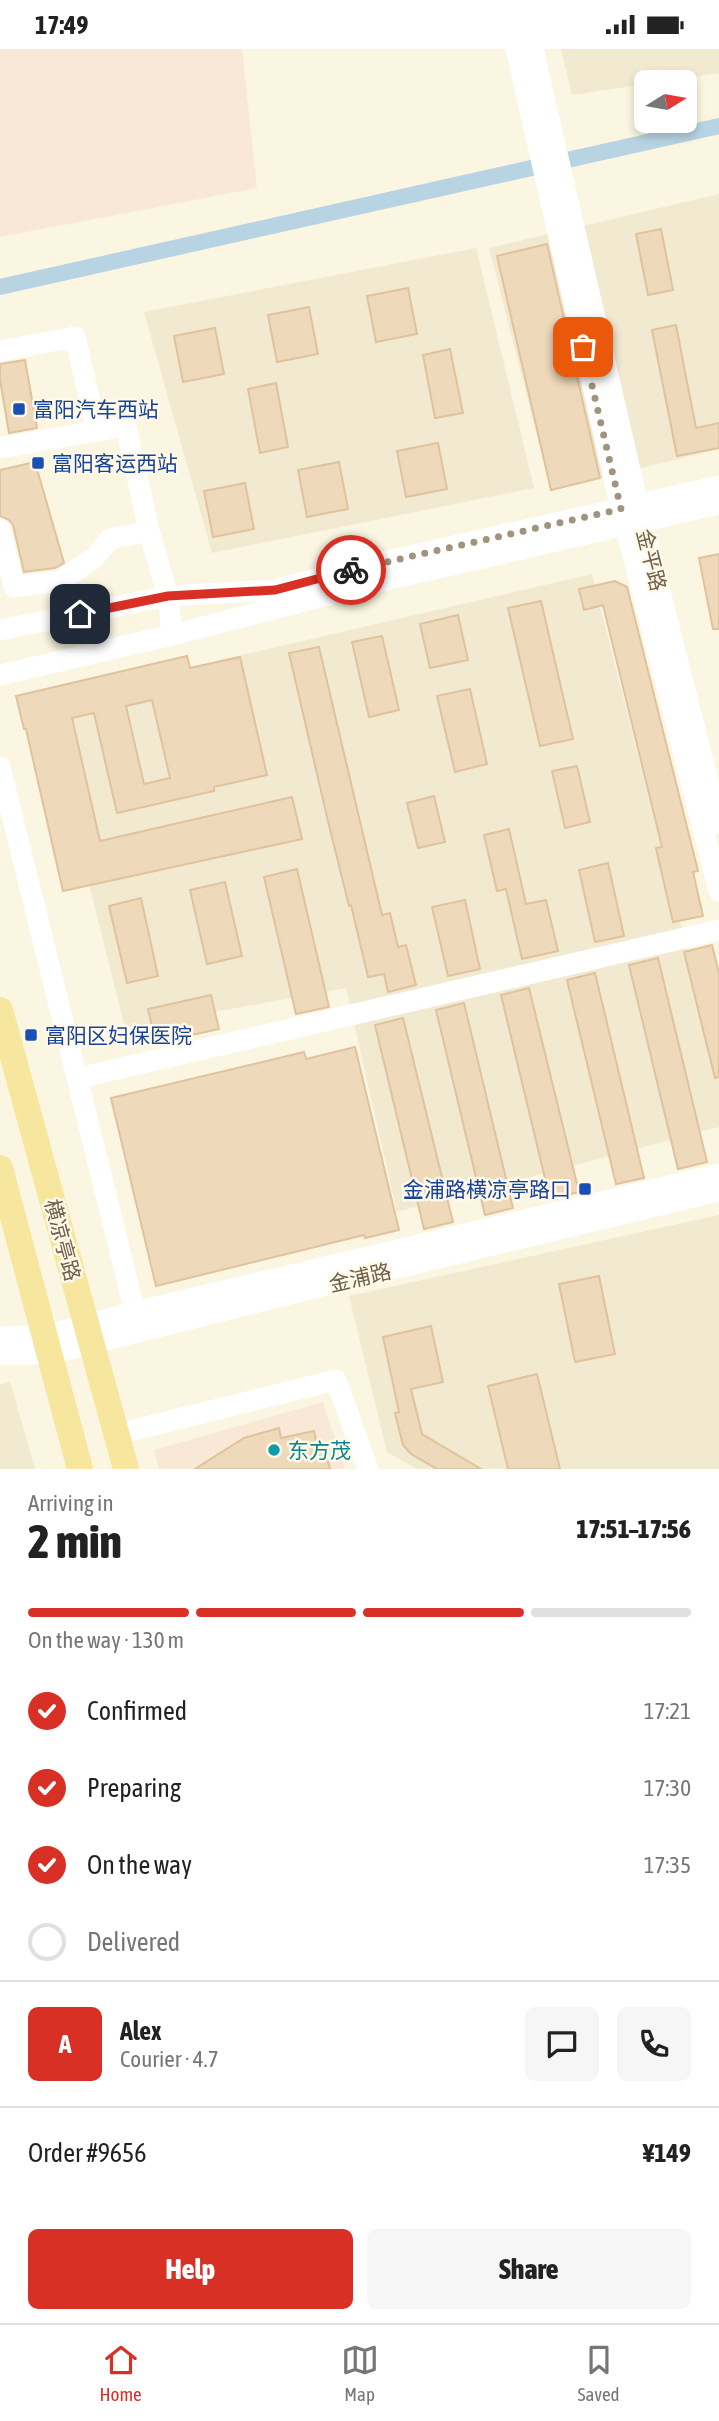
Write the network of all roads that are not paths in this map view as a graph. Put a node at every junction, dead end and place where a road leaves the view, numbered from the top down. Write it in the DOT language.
graph roads {
  1 [pos="516,49"];
  2 [pos="533,49"];
  3 [pos="544,133"];
  4 [pos="557,195"];
  5 [pos="0,351"];
  6 [pos="97,431"];
  7 [pos="0,447"];
  8 [pos="719,486"];
  9 [pos="719,504"];
  10 [pos="632,516"];
  11 [pos="0,529"];
  12 [pos="149,531"];
  13 [pos="168,596"];
  14 [pos="0,629"];
  15 [pos="172,635"];
  16 [pos="0,675"];
  17 [pos="0,767"];
  18 [pos="719,824"];
  19 [pos="719,891"];
  20 [pos="719,930"];
  21 [pos="0,1010"];
  22 [pos="78,1078"];
  23 [pos="0,1168"];
  24 [pos="719,1174"];
  25 [pos="719,1191"];
  26 [pos="135,1312"];
  27 [pos="89,1334"];
  28 [pos="0,1337"];
  29 [pos="48,1345"];
  30 [pos="0,1354"];
  31 [pos="117,1434"];
  32 [pos="80,1469"];
  33 [pos="126,1469"];
  34 [pos="368,1469"];
  1 -- 3 [label="street"];
  2 -- 3 [label="street, 金平路"];
  3 -- 4 [label="street, 金平路"];
  4 -- 10 [label="street, 金平路"];
  4 -- 10 [label="street, 金平路"];
  5 -- 6 [label="street"];
  6 -- 7 [label="street"];
  6 -- 12 [label="street"];
  8 -- 10 [label="street"];
  9 -- 10 [label="street"];
  10 -- 13 [label="street"];
  10 -- 15 [label="street"];
  10 -- 18 [label="street, 金平路"];
  10 -- 19 [label="street, 金平路"];
  11 -- 12 [label="street"];
  12 -- 13 [label="street"];
  13 -- 14 [label="street"];
  13 -- 15 [label="street"];
  15 -- 16 [label="street"];
  17 -- 22 [label="street"];
  20 -- 22 [label="street"];
  21 -- 27 [label="main road, 横凉亭路"];
  22 -- 26 [label="street"];
  23 -- 29 [label="main road, 横凉亭路"];
  24 -- 26 [label="street, 金浦路"];
  25 -- 27 [label="street, 金浦路"];
  26 -- 27 [label="street, 金浦路"];
  27 -- 29 [label="street, 金浦路"];
  27 -- 31 [label="main road, 横凉亭路"];
  28 -- 29 [label="street, 金浦路"];
  29 -- 30 [label="street, 金浦路"];
  29 -- 32 [label="main road, 横凉亭路"];
  31 -- 33 [label="main road, 横凉亭路"];
  31 -- 34 [label="street"];
}
